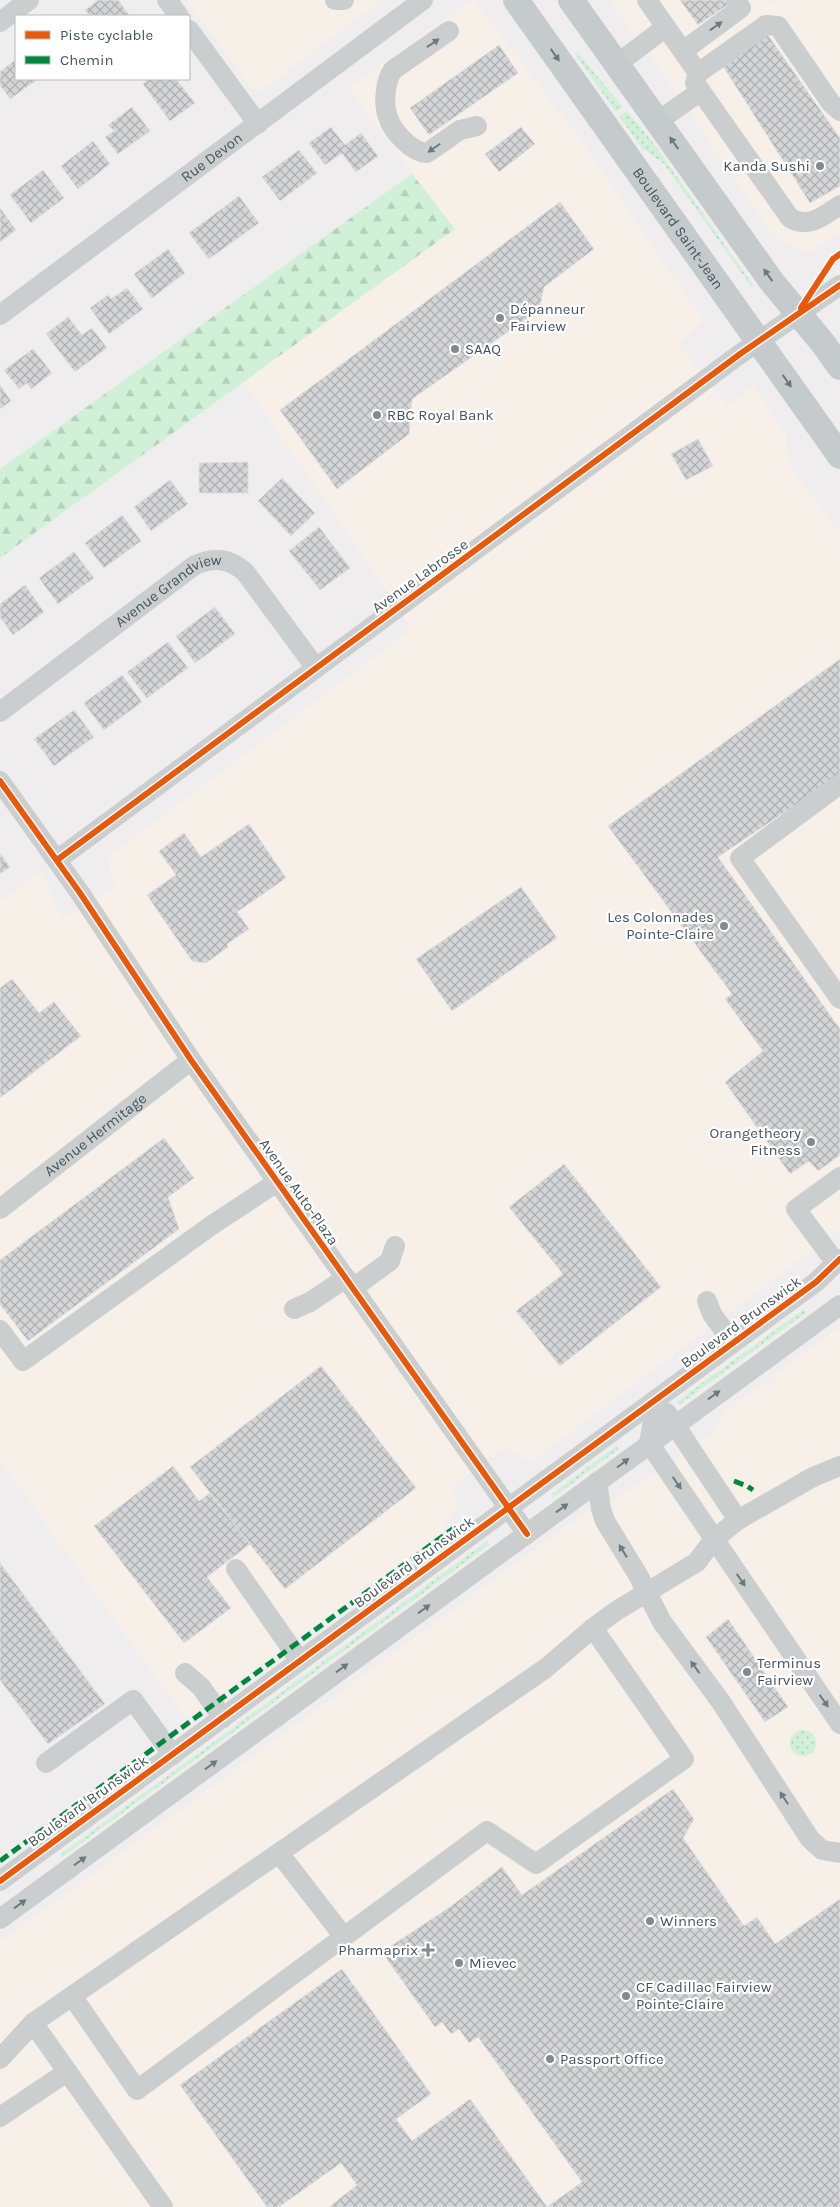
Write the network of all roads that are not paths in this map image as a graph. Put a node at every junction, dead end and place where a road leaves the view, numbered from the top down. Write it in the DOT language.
graph roads {
  1 [pos="29,0"];
  2 [pos="167,0"];
  3 [pos="335,0"];
  4 [pos="344,0"];
  5 [pos="423,0"];
  6 [pos="516,0"];
  7 [pos="571,0"];
  8 [pos="647,0"];
  9 [pos="736,0"];
  10 [pos="178,15"];
  11 [pos="0,22"];
  12 [pos="666,28"];
  13 [pos="190,31"];
  14 [pos="449,32"];
  15 [pos="683,51"];
  16 [pos="617,64"];
  17 [pos="700,82"];
  18 [pos="840,111"];
  19 [pos="658,120"];
  20 [pos="258,124"];
  21 [pos="477,126"];
  22 [pos="840,204"];
  23 [pos="840,285"];
  24 [pos="798,313"];
  25 [pos="0,315"];
  26 [pos="759,342"];
  27 [pos="840,367"];
  28 [pos="840,456"];
  29 [pos="316,668"];
  30 [pos="0,712"];
  31 [pos="0,782"];
  32 [pos="840,784"];
  33 [pos="57,860"];
  34 [pos="840,999"];
  35 [pos="191,1060"];
  36 [pos="840,1177"];
  37 [pos="277,1182"];
  38 [pos="0,1208"];
  39 [pos="395,1246"];
  40 [pos="838,1261"];
  41 [pos="349,1283"];
  42 [pos="707,1301"];
  43 [pos="840,1305"];
  44 [pos="294,1309"];
  45 [pos="0,1330"];
  46 [pos="733,1343"];
  47 [pos="657,1399"];
  48 [pos="675,1424"];
  49 [pos="649,1443"];
  50 [pos="840,1466"];
  51 [pos="597,1482"];
  52 [pos="508,1508"];
  53 [pos="738,1520"];
  54 [pos="527,1534"];
  55 [pos="714,1540"];
  56 [pos="236,1569"];
  57 [pos="647,1593"];
  58 [pos="593,1628"];
  59 [pos="300,1661"];
  60 [pos="185,1673"];
  61 [pos="223,1718"];
  62 [pos="840,1724"];
  63 [pos="172,1755"];
  64 [pos="46,1763"];
  65 [pos="279,1853"];
  66 [pos="840,1853"];
  67 [pos="0,1881"];
  68 [pos="0,1919"];
  69 [pos="344,1937"];
  70 [pos="72,1996"];
  71 [pos="33,2023"];
  72 [pos="0,2059"];
  73 [pos="67,2072"];
  74 [pos="0,2117"];
  75 [pos="164,2207"];
  1 -- 11 [label="street"];
  2 -- 10 [label="street"];
  3 -- 4 [label="street"];
  5 -- 20 [label="street, Rue Devon"];
  6 -- 26 [label="main road, Boulevard Saint-Jean, one-way"];
  7 -- 16 [label="main road"];
  8 -- 12 [label="street"];
  15 -- 9 [label="street, one-way"];
  12 -- 15 [label="street"];
  12 -- 16 [label="street"];
  13 -- 20 [label="street"];
  21 -- 14 [label="street, one-way"];
  15 -- 17 [label="street"];
  16 -- 19 [label="main road"];
  17 -- 18 [label="street"];
  17 -- 19 [label="street"];
  17 -- 22 [label="street"];
  24 -- 19 [label="main road, one-way"];
  20 -- 25 [label="street, Rue Devon"];
  23 -- 24 [label="street, Avenue Labrosse"];
  24 -- 26 [label="street, Avenue Labrosse"];
  24 -- 27 [label="main road"];
  26 -- 28 [label="main road, Boulevard Saint-Jean, one-way"];
  26 -- 29 [label="street, Avenue Labrosse"];
  29 -- 30 [label="street, Avenue Grandview"];
  29 -- 33 [label="street, Avenue Labrosse"];
  31 -- 33 [label="street"];
  32 -- 34 [label="street"];
  33 -- 35 [label="street, Avenue Auto-Plaza"];
  35 -- 37 [label="street, Avenue Auto-Plaza"];
  35 -- 38 [label="street, Avenue Hermitage"];
  36 -- 40 [label="street"];
  37 -- 41 [label="street, Avenue Auto-Plaza"];
  37 -- 45 [label="street"];
  39 -- 41 [label="street"];
  40 -- 46 [label="street, Boulevard Brunswick"];
  41 -- 44 [label="street"];
  41 -- 52 [label="street, Avenue Auto-Plaza"];
  42 -- 46 [label="street"];
  48 -- 43 [label="street, one-way"];
  46 -- 47 [label="street, Boulevard Brunswick"];
  47 -- 48 [label="street"];
  47 -- 49 [label="street"];
  47 -- 52 [label="street, Boulevard Brunswick"];
  48 -- 49 [label="street"];
  48 -- 53 [label="street"];
  51 -- 49 [label="street, one-way"];
  49 -- 55 [label="street, one-way"];
  50 -- 53 [label="street"];
  54 -- 51 [label="street, one-way"];
  57 -- 51 [label="street, one-way"];
  52 -- 54 [label="street, Avenue Auto-Plaza"];
  52 -- 59 [label="street, Boulevard Brunswick"];
  53 -- 55 [label="street"];
  68 -- 54 [label="street, one-way"];
  55 -- 57 [label="street"];
  55 -- 62 [label="street, one-way"];
  56 -- 59 [label="street"];
  57 -- 58 [label="street"];
  66 -- 57 [label="street, one-way"];
  58 -- 65 [label="street"];
  58 -- 69 [label="street"];
  59 -- 61 [label="street, Boulevard Brunswick"];
  60 -- 61 [label="street"];
  61 -- 63 [label="street, Boulevard Brunswick"];
  63 -- 64 [label="street"];
  63 -- 67 [label="street, Boulevard Brunswick"];
  65 -- 69 [label="street"];
  65 -- 70 [label="street"];
  69 -- 70 [label="street"];
  70 -- 71 [label="street"];
  71 -- 72 [label="street"];
  71 -- 73 [label="street"];
  73 -- 74 [label="street"];
  73 -- 75 [label="street"];
}
